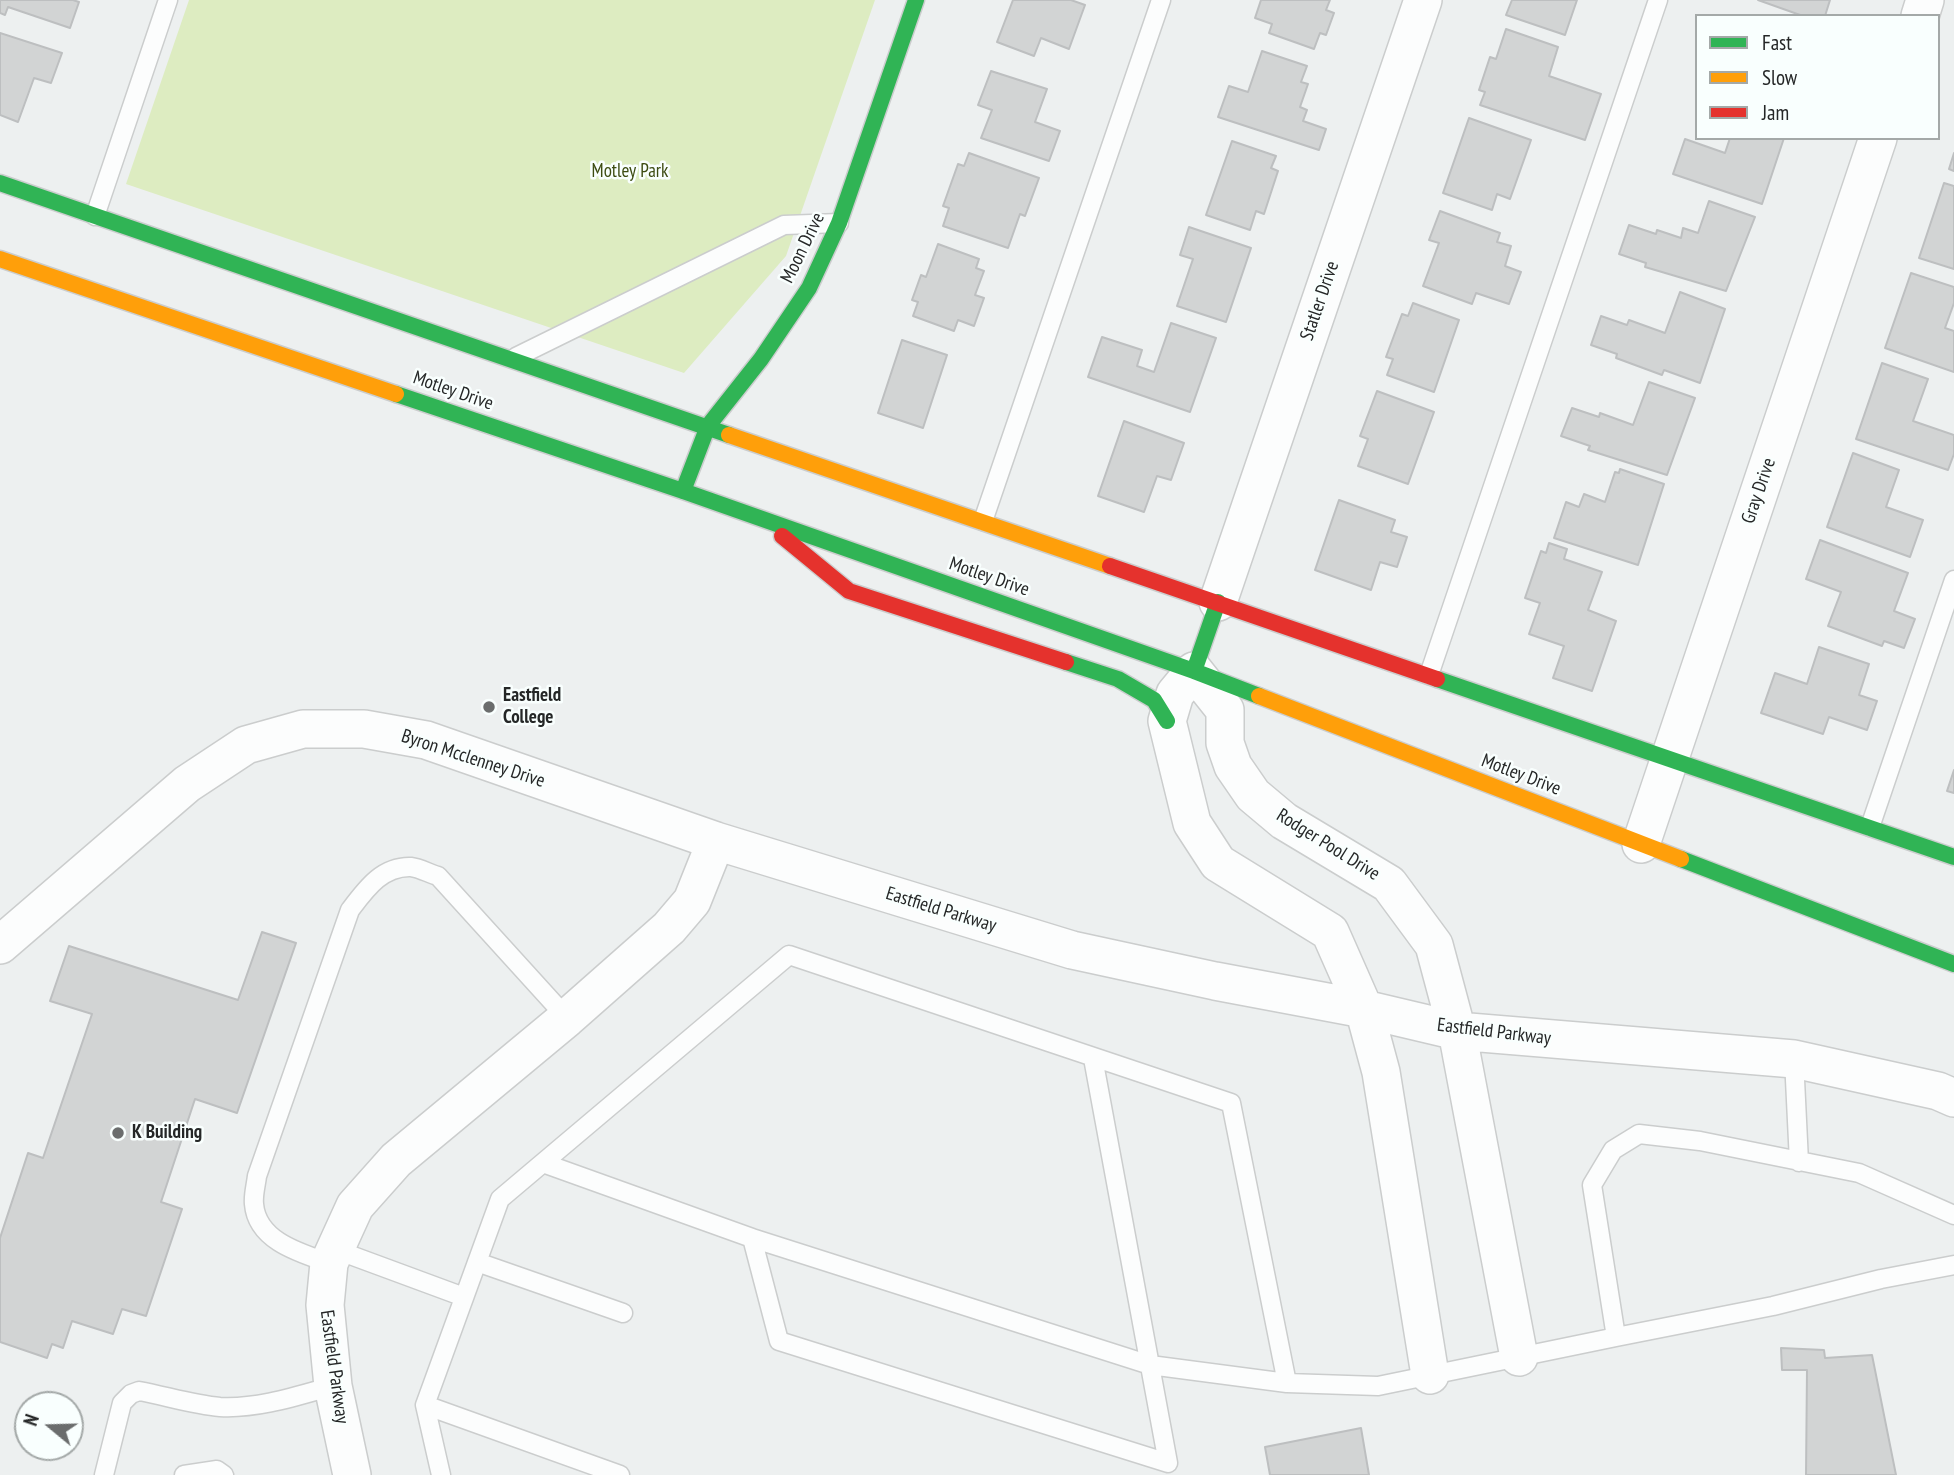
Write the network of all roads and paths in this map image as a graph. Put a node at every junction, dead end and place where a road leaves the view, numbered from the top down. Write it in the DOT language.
graph roads {
  1 [pos="168,0"];
  2 [pos="916,0"];
  3 [pos="1161,0"];
  4 [pos="1423,0"];
  5 [pos="1658,0"];
  6 [pos="1877,140"];
  7 [pos="0,183"];
  8 [pos="95,216"];
  9 [pos="839,223"];
  10 [pos="0,259"];
  11 [pos="512,359"];
  12 [pos="708,426"];
  13 [pos="683,491"];
  14 [pos="983,520"];
  15 [pos="764,521"];
  16 [pos="1954,579"];
  17 [pos="1218,601"];
  18 [pos="1194,671"];
  19 [pos="1429,675"];
  20 [pos="1167,721"];
  21 [pos="1669,758"];
  22 [pos="1870,827"];
  23 [pos="716,841"];
  24 [pos="1640,844"];
  25 [pos="1954,857"];
  26 [pos="0,945"];
  27 [pos="1954,964"];
  28 [pos="1363,1009"];
  29 [pos="566,1018"];
  30 [pos="1457,1031"];
  31 [pos="1093,1058"];
  32 [pos="1794,1059"];
  33 [pos="1954,1098"];
  34 [pos="1800,1162"];
  35 [pos="543,1163"];
  36 [pos="1954,1216"];
  37 [pos="752,1238"];
  38 [pos="332,1256"];
  39 [pos="477,1262"];
  40 [pos="1954,1265"];
  41 [pos="464,1297"];
  42 [pos="623,1313"];
  43 [pos="1616,1337"];
  44 [pos="1519,1357"];
  45 [pos="1150,1365"];
  46 [pos="1430,1376"];
  47 [pos="1287,1384"];
  48 [pos="333,1386"];
  49 [pos="425,1405"];
  50 [pos="104,1475"];
  51 [pos="184,1475"];
  52 [pos="223,1475"];
  53 [pos="352,1475"];
  54 [pos="441,1475"];
  55 [pos="620,1475"];
  1 -- 8 [label="lane"];
  2 -- 9 [label="main road, Moon Drive"];
  3 -- 14 [label="lane"];
  4 -- 17 [label="street, Statler Drive"];
  5 -- 19 [label="lane"];
  6 -- 21 [label="street, Gray Drive"];
  7 -- 8 [label="main road"];
  8 -- 11 [label="main road"];
  9 -- 11 [label="lane"];
  9 -- 12 [label="main road, Moon Drive"];
  10 -- 13 [label="main road, Motley Drive"];
  11 -- 12 [label="main road"];
  12 -- 13 [label="main road, Moon Drive"];
  12 -- 14 [label="main road"];
  13 -- 15 [label="main road, Motley Drive"];
  14 -- 17 [label="main road"];
  15 -- 18 [label="main road, Motley Drive"];
  15 -- 20 [label="main road"];
  16 -- 22 [label="lane"];
  17 -- 18 [label="main road"];
  17 -- 19 [label="main road"];
  18 -- 20 [label="street"];
  18 -- 24 [label="main road, Motley Drive"];
  18 -- 30 [label="street, Rodger Pool Drive"];
  19 -- 21 [label="main road"];
  20 -- 28 [label="street"];
  21 -- 22 [label="main road"];
  21 -- 24 [label="street, Gray Drive"];
  22 -- 25 [label="main road"];
  23 -- 26 [label="street, Byron Mcclenney Drive"];
  23 -- 28 [label="street, Eastfield Parkway"];
  23 -- 29 [label="street, Eastfield Parkway"];
  24 -- 27 [label="main road, Motley Drive"];
  28 -- 30 [label="street, Eastfield Parkway"];
  28 -- 46 [label="street"];
  29 -- 38 [label="street, Eastfield Parkway"];
  29 -- 38 [label="lane"];
  30 -- 32 [label="street, Eastfield Parkway"];
  30 -- 44 [label="street, Rodger Pool Drive"];
  31 -- 35 [label="lane"];
  31 -- 45 [label="lane"];
  31 -- 47 [label="lane"];
  32 -- 33 [label="street, Eastfield Parkway"];
  32 -- 34 [label="lane"];
  34 -- 36 [label="lane"];
  34 -- 43 [label="lane"];
  35 -- 37 [label="lane"];
  35 -- 39 [label="lane"];
  37 -- 45 [label="lane"];
  37 -- 45 [label="lane"];
  38 -- 41 [label="lane"];
  38 -- 48 [label="street, Eastfield Parkway"];
  39 -- 41 [label="lane"];
  39 -- 42 [label="lane"];
  40 -- 43 [label="lane"];
  41 -- 49 [label="lane"];
  43 -- 44 [label="lane"];
  44 -- 46 [label="lane"];
  45 -- 47 [label="lane"];
  46 -- 47 [label="lane"];
  48 -- 50 [label="lane"];
  48 -- 53 [label="street, Eastfield Parkway"];
  49 -- 54 [label="lane"];
  49 -- 55 [label="lane"];
  51 -- 52 [label="lane"];
}
